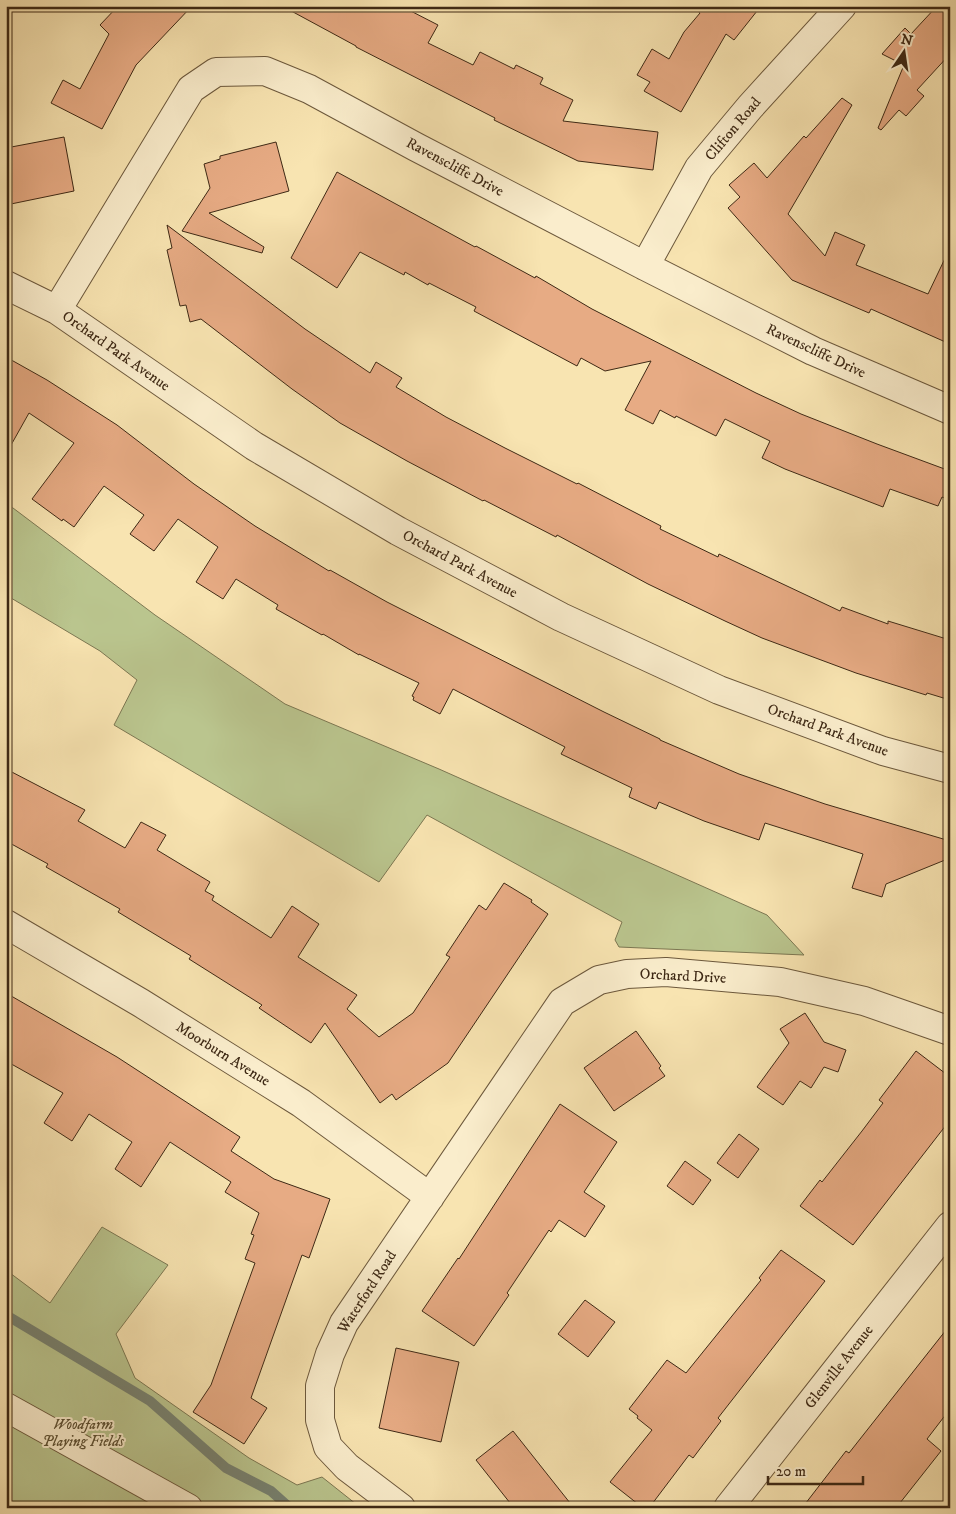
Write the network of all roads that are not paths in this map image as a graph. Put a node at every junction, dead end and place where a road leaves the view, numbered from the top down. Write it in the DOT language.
graph roads {
  1 [pos="842,6"];
  2 [pos="645,266"];
  3 [pos="6,285"];
  4 [pos="57,310"];
  5 [pos="950,410"];
  6 [pos="950,770"];
  7 [pos="6,924"];
  8 [pos="950,1031"];
  9 [pos="430,1197"];
  10 [pos="950,1226"];
  11 [pos="6,1407"];
  12 [pos="188,1508"];
  13 [pos="402,1508"];
  14 [pos="728,1508"];
  1 -- 2 [label="street, Clifton Road"];
  2 -- 4 [label="street, Ravenscliffe Drive"];
  2 -- 5 [label="street, Ravenscliffe Drive"];
  3 -- 4 [label="street, Orchard Park Avenue"];
  4 -- 6 [label="street, Orchard Park Avenue"];
  7 -- 9 [label="street, Moorburn Avenue"];
  8 -- 9 [label="street, Orchard Drive"];
  9 -- 13 [label="street, Waterford Road"];
  10 -- 14 [label="street, Glenville Avenue"];
  11 -- 12 [label="street"];
}
